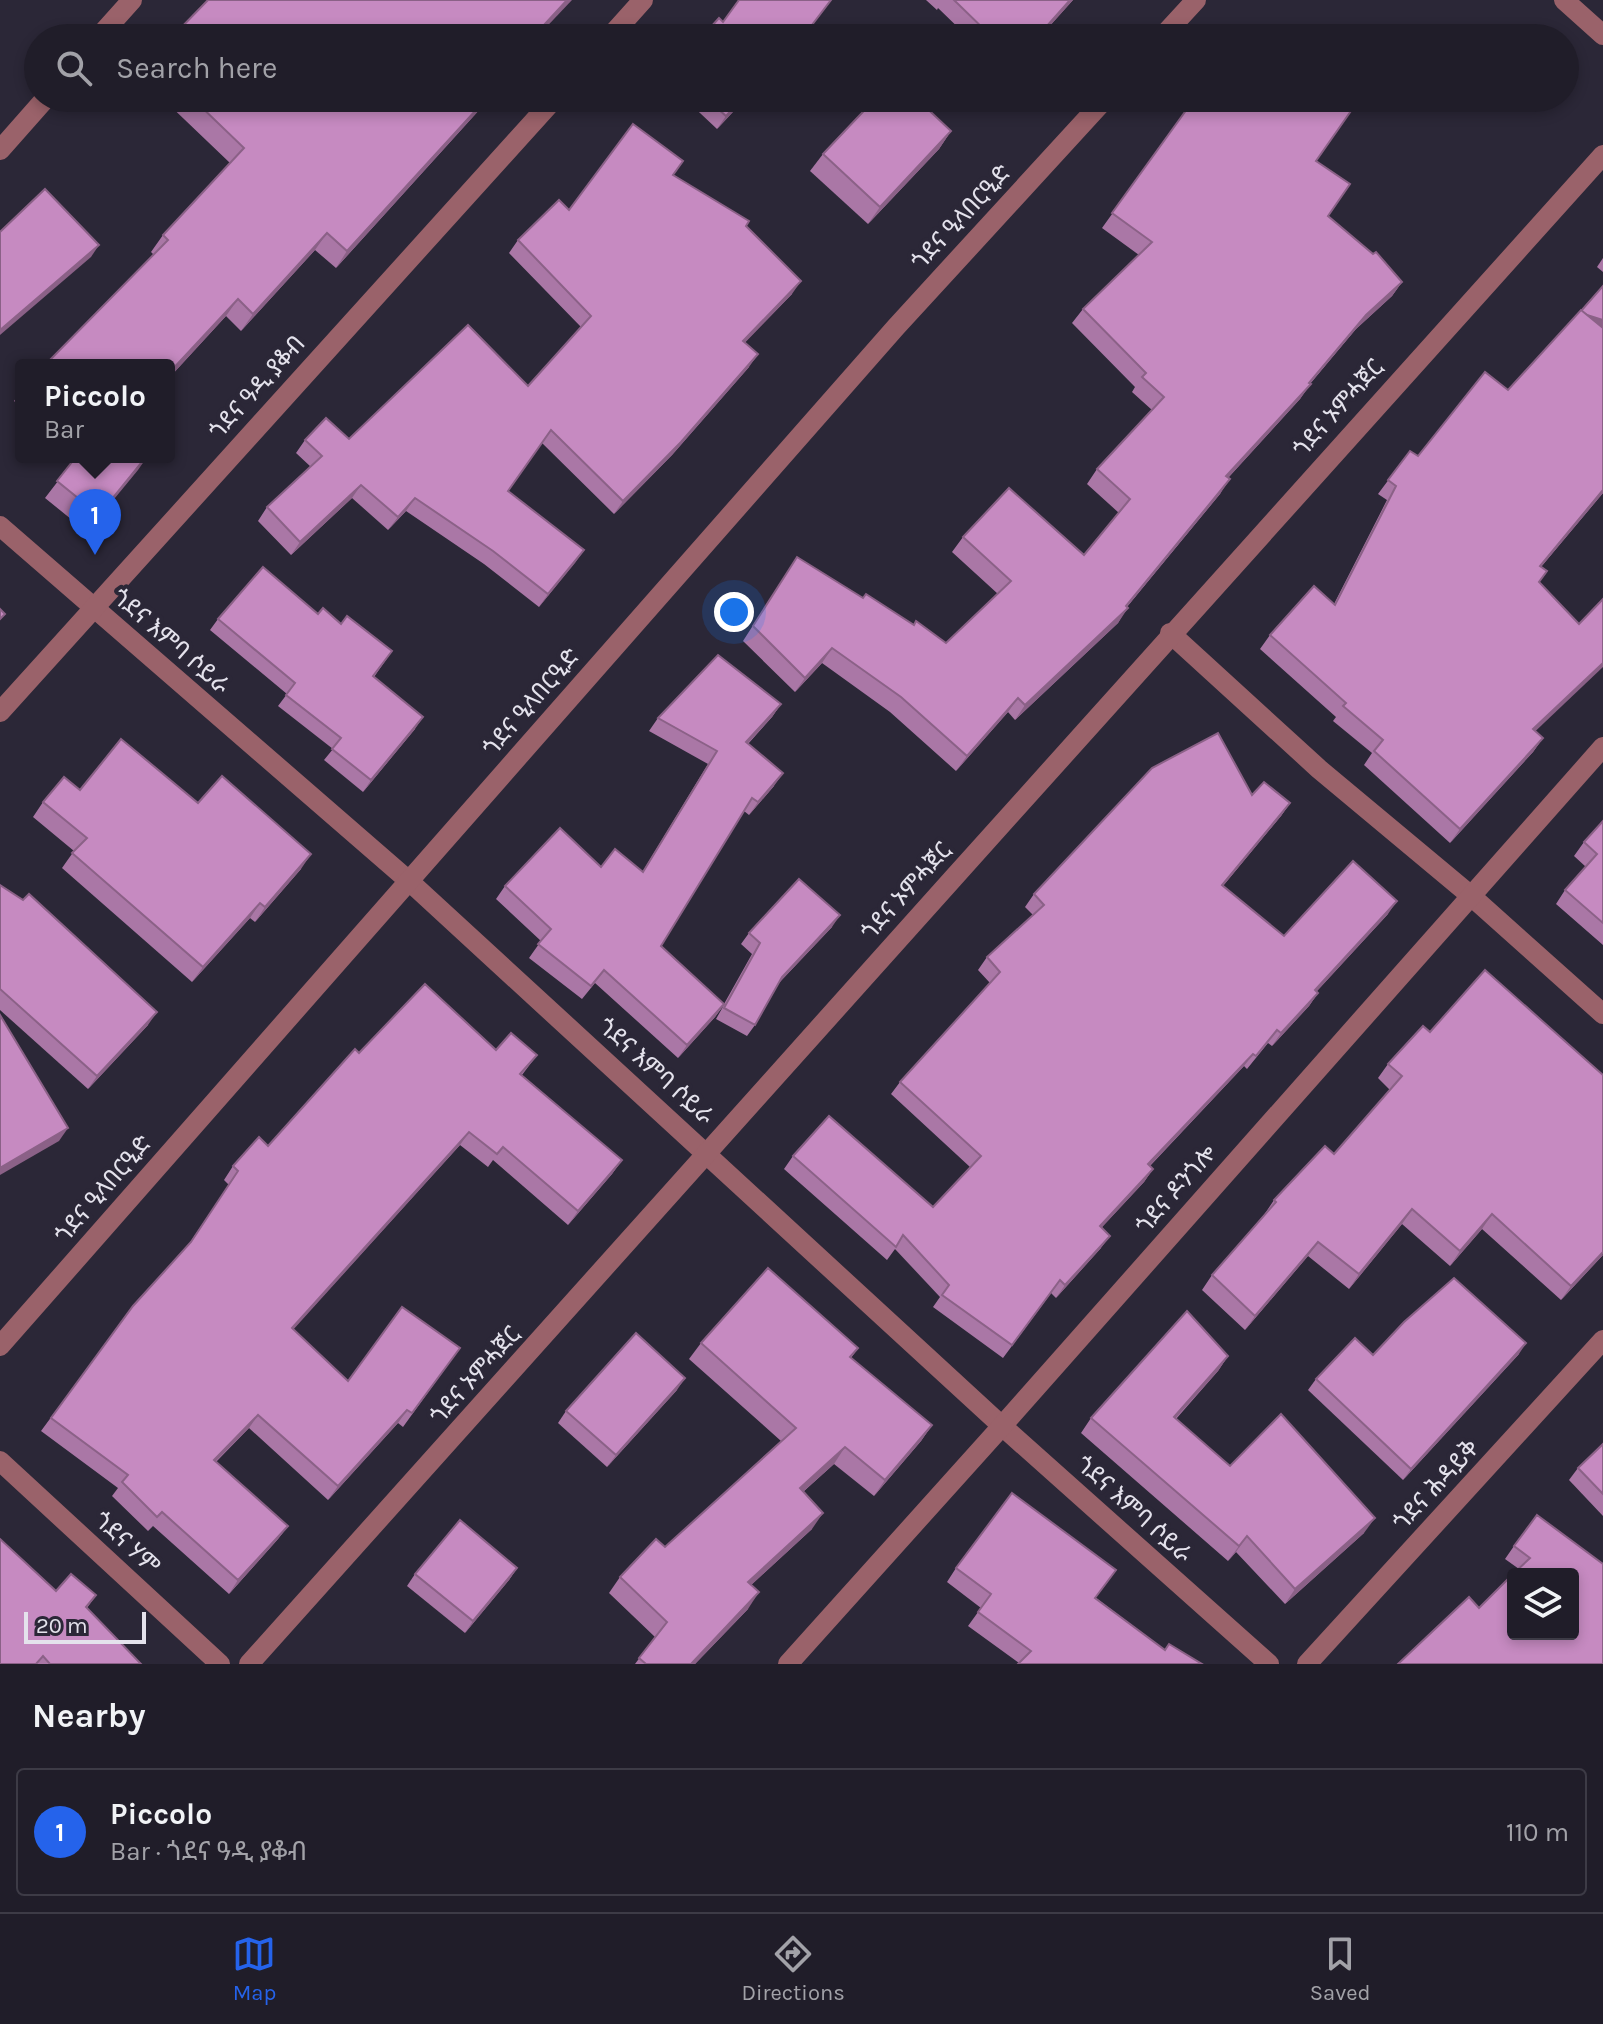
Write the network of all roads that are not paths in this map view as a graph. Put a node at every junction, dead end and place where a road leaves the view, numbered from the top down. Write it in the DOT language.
graph roads {
  1 [pos="132,0"];
  2 [pos="643,0"];
  3 [pos="1196,0"];
  4 [pos="1564,0"];
  5 [pos="111,24"];
  6 [pos="622,24"];
  7 [pos="1174,24"];
  8 [pos="1603,35"];
  9 [pos="34,112"];
  10 [pos="542,112"];
  11 [pos="1093,112"];
  12 [pos="0,150"];
  13 [pos="1603,155"];
  14 [pos="0,526"];
  15 [pos="92,608"];
  16 [pos="1170,633"];
  17 [pos="0,712"];
  18 [pos="1603,747"];
  19 [pos="409,881"];
  20 [pos="1470,895"];
  21 [pos="1603,1014"];
  22 [pos="708,1154"];
  23 [pos="1603,1340"];
  24 [pos="0,1346"];
  25 [pos="1002,1426"];
  26 [pos="0,1461"];
  27 [pos="220,1664"];
  28 [pos="249,1664"];
  29 [pos="788,1664"];
  30 [pos="1269,1664"];
  31 [pos="1307,1664"];
  1 -- 5 [label="street"];
  2 -- 6 [label="street"];
  3 -- 7 [label="street"];
  4 -- 8 [label="street"];
  9 -- 12 [label="street"];
  10 -- 15 [label="street, ጎደና ዓዲ ያቆብ"];
  11 -- 19 [label="street, ጎደና ዒላበርዒድ"];
  13 -- 16 [label="street, ጎደና ኦምሓጀር"];
  14 -- 15 [label="street, ጎደና እምባ ሶይራ"];
  15 -- 17 [label="street, ጎደና ዓዲ ያቆብ"];
  15 -- 19 [label="street, ጎደና እምባ ሶይራ"];
  16 -- 20 [label="street"];
  16 -- 22 [label="street, ጎደና ኦምሓጀር"];
  18 -- 20 [label="street, ጎደና ዶንጎሎ"];
  19 -- 22 [label="street, ጎደና እምባ ሶይራ"];
  19 -- 24 [label="street, ጎደና ዒላበርዒድ"];
  20 -- 21 [label="street"];
  20 -- 25 [label="street, ጎደና ዶንጎሎ"];
  22 -- 25 [label="street, ጎደና እምባ ሶይራ"];
  22 -- 28 [label="street, ጎደና ኦምሓጀር"];
  23 -- 31 [label="street, ጎደና ሕዳይቅ"];
  25 -- 29 [label="street, ጎደና ዶንጎሎ"];
  25 -- 30 [label="street, ጎደና እምባ ሶይራ"];
  26 -- 27 [label="street, ጎደና ሃም"];
}
